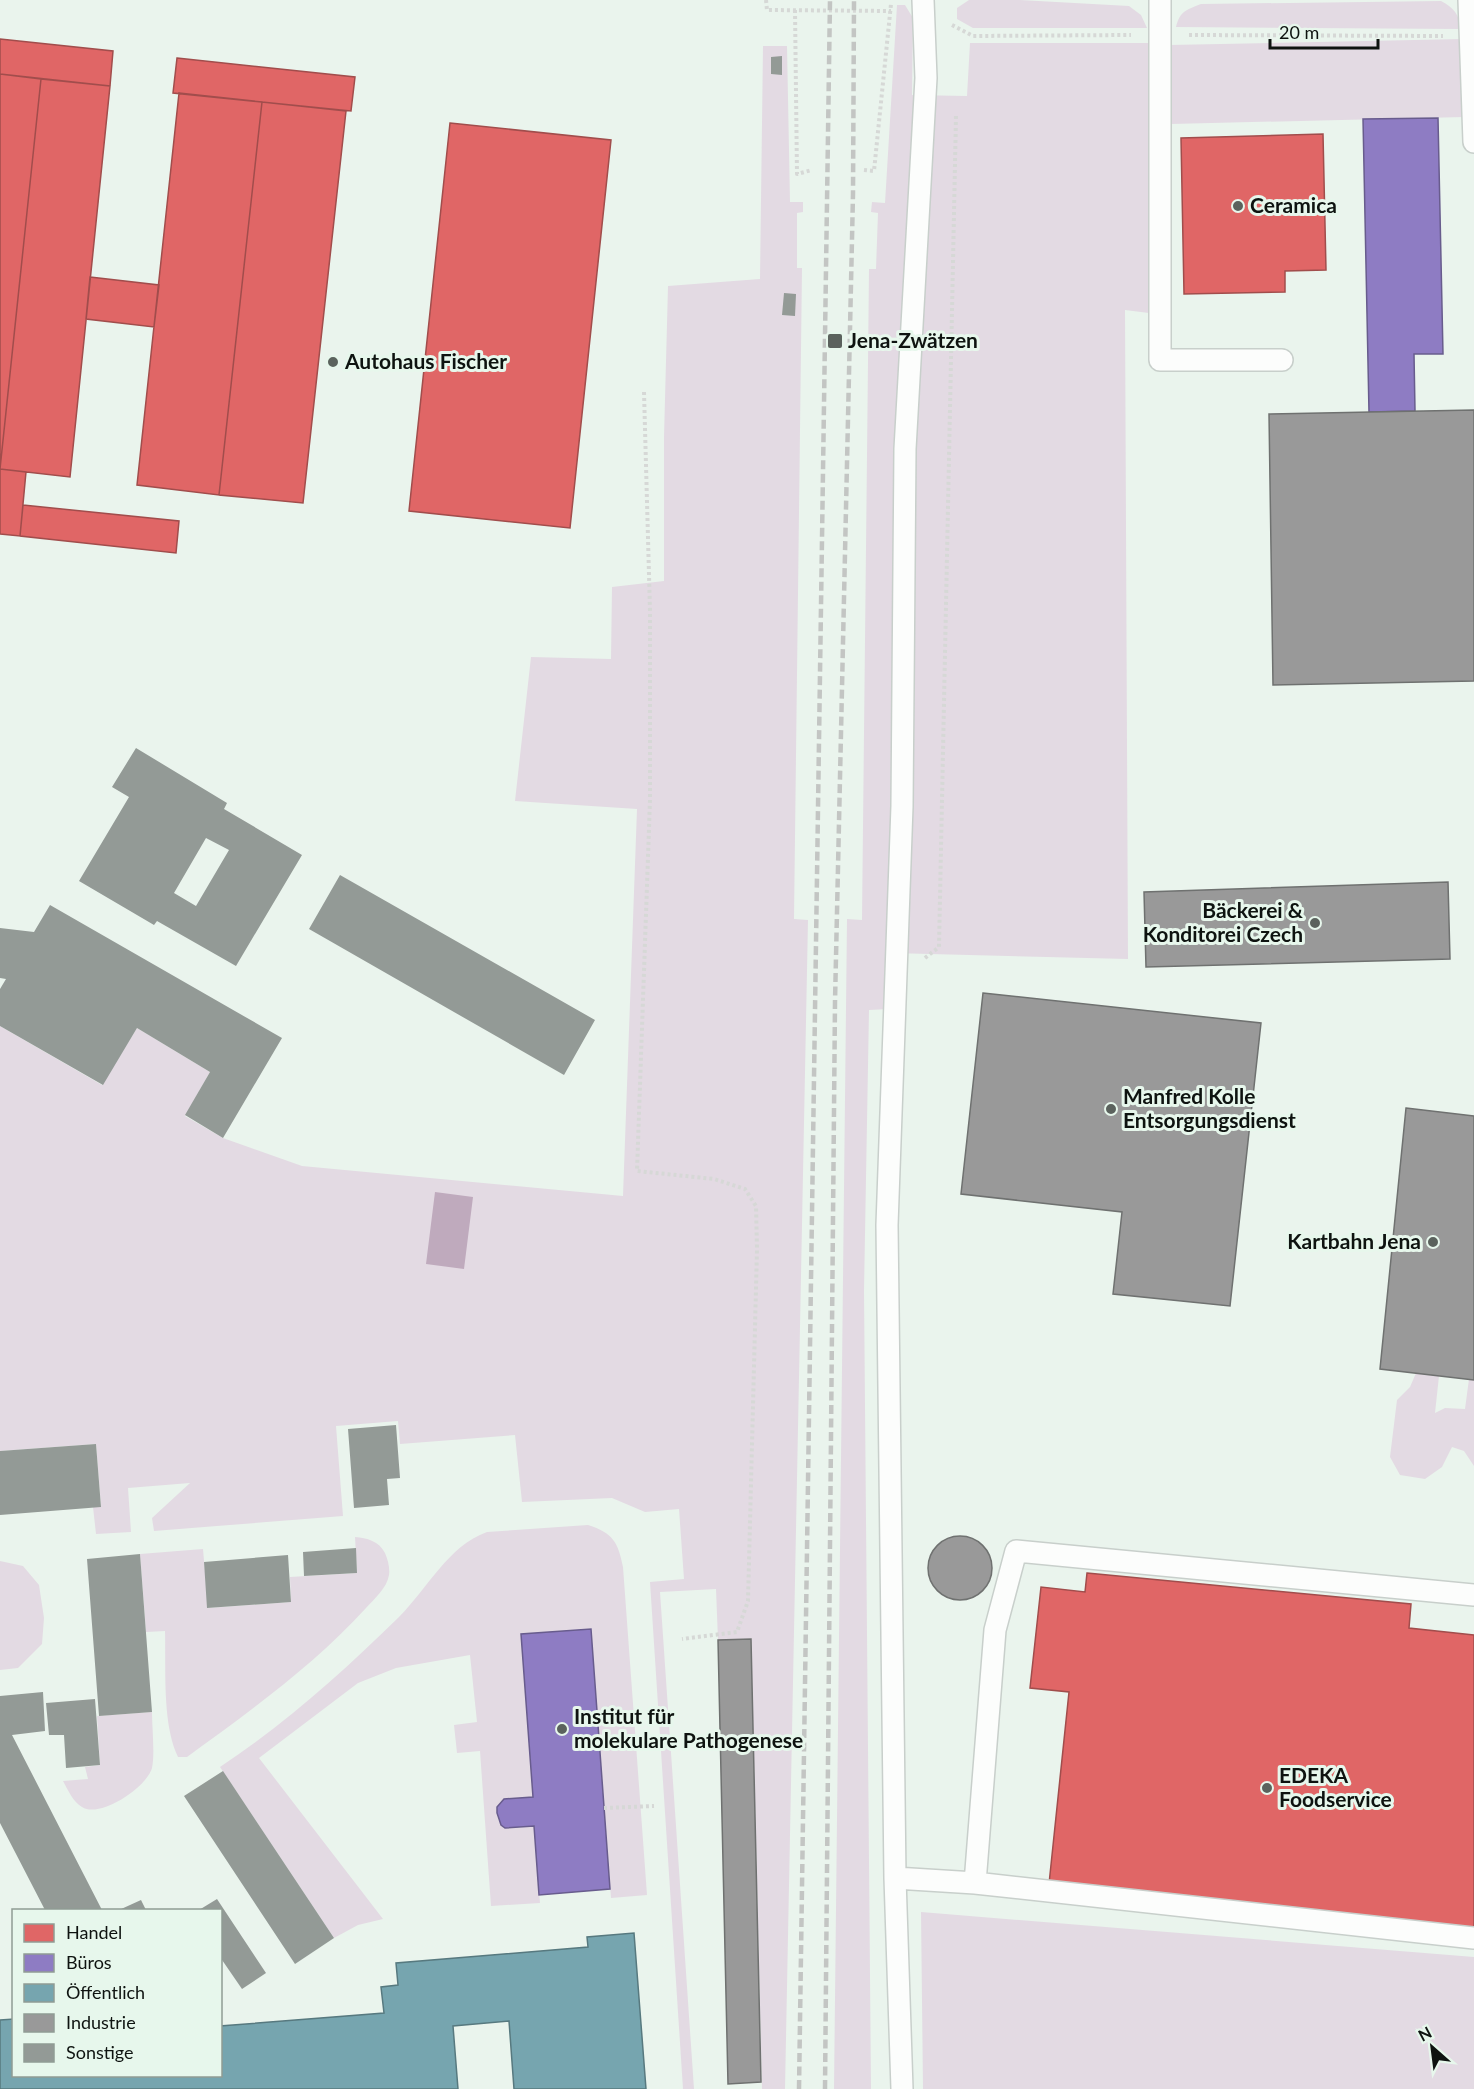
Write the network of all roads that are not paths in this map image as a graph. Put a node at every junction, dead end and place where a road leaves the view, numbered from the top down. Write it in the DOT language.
graph roads {
  1 [pos="923,0"];
  2 [pos="1160,0"];
  3 [pos="1469,0"];
  4 [pos="1474,142"];
  5 [pos="1282,360"];
  6 [pos="1474,1595"];
  7 [pos="895,1878"];
  8 [pos="975,1883"];
  9 [pos="1474,1938"];
  10 [pos="902,2089"];
  1 -- 7 [label="lane"];
  2 -- 5 [label="lane"];
  3 -- 4 [label="lane"];
  6 -- 8 [label="lane"];
  7 -- 8 [label="lane"];
  7 -- 10 [label="lane"];
  8 -- 9 [label="lane"];
}
